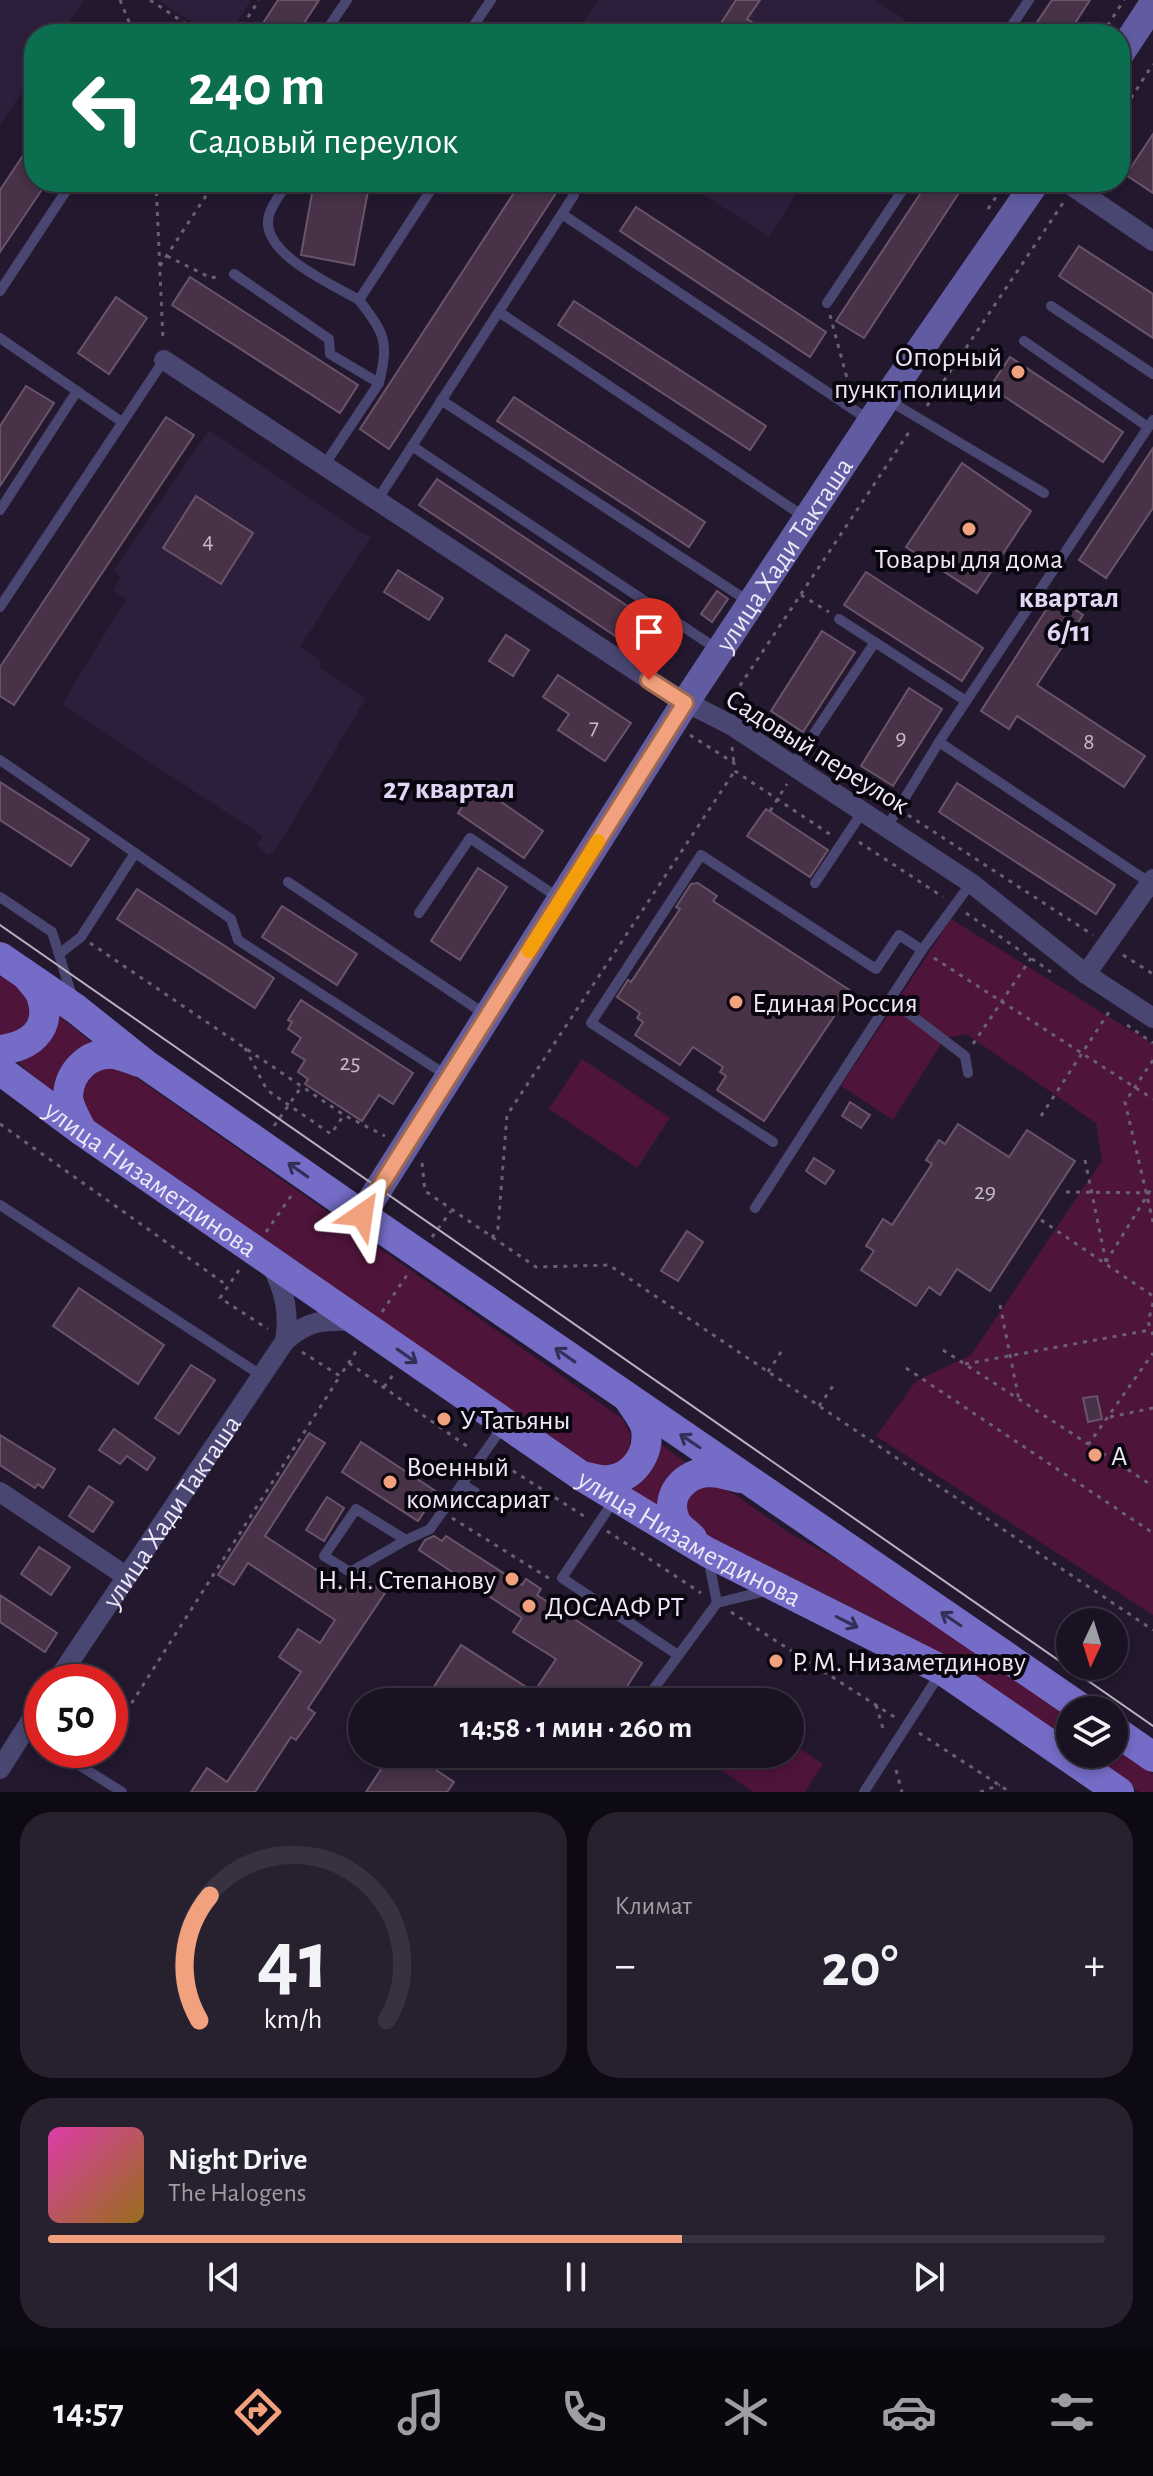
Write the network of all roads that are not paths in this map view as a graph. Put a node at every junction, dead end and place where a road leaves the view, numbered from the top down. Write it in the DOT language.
graph roads {
  1 [pos="347,0"];
  2 [pos="491,0"];
  3 [pos="1029,0"];
  4 [pos="1153,4"];
  5 [pos="331,24"];
  6 [pos="475,24"];
  7 [pos="1013,24"];
  8 [pos="1130,39"];
  9 [pos="65,192"];
  10 [pos="282,192"];
  11 [pos="429,192"];
  12 [pos="901,192"];
  13 [pos="1029,192"];
  14 [pos="1080,192"];
  15 [pos="574,195"];
  16 [pos="562,214"];
  17 [pos="1153,241"];
  18 [pos="234,274"];
  19 [pos="0,291"];
  20 [pos="359,300"];
  21 [pos="827,303"];
  22 [pos="1051,306"];
  23 [pos="499,312"];
  24 [pos="0,338"];
  25 [pos="1024,341"];
  26 [pos="164,360"];
  27 [pos="1153,374"];
  28 [pos="379,383"];
  29 [pos="77,391"];
  30 [pos="441,400"];
  31 [pos="871,411"];
  32 [pos="122,422"];
  33 [pos="1151,423"];
  34 [pos="412,446"];
  35 [pos="323,467"];
  36 [pos="1044,493"];
  37 [pos="376,502"];
  38 [pos="0,510"];
  39 [pos="808,519"];
  40 [pos="752,604"];
  41 [pos="0,607"];
  42 [pos="839,619"];
  43 [pos="875,642"];
  44 [pos="720,651"];
  45 [pos="966,701"];
  46 [pos="679,713"];
  47 [pos="939,742"];
  48 [pos="0,760"];
  49 [pos="796,767"];
  50 [pos="863,811"];
  51 [pos="887,827"];
  52 [pos="135,853"];
  53 [pos="288,882"];
  54 [pos="815,883"];
  55 [pos="971,883"];
  56 [pos="1152,883"];
  57 [pos="0,897"];
  58 [pos="561,900"];
  59 [pos="419,913"];
  60 [pos="922,950"];
  61 [pos="59,954"];
  62 [pos="0,957"];
  63 [pos="26,974"];
  64 [pos="1086,974"];
  65 [pos="890,999"];
  66 [pos="76,1009"];
  67 [pos="488,1016"];
  68 [pos="1153,1018"];
  69 [pos="0,1050"];
  70 [pos="145,1064"];
  71 [pos="0,1070"];
  72 [pos="968,1073"];
  73 [pos="449,1077"];
  74 [pos="82,1131"];
  75 [pos="773,1142"];
  76 [pos="0,1205"];
  77 [pos="755,1208"];
  78 [pos="362,1215"];
  79 [pos="257,1256"];
  80 [pos="366,1327"];
  81 [pos="284,1340"];
  82 [pos="262,1376"];
  83 [pos="629,1399"];
  84 [pos="505,1423"];
  85 [pos="583,1477"];
  86 [pos="747,1479"];
  87 [pos="462,1484"];
  88 [pos="0,1492"];
  89 [pos="475,1492"];
  90 [pos="617,1496"];
  91 [pos="406,1540"];
  92 [pos="707,1552"];
  93 [pos="126,1576"];
  94 [pos="779,1588"];
  95 [pos="717,1603"];
  96 [pos="678,1655"];
  97 [pos="68,1664"];
  98 [pos="942,1670"];
  99 [pos="654,1688"];
  100 [pos="1064,1696"];
  101 [pos="23,1731"];
  102 [pos="1128,1740"];
  103 [pos="1153,1757"];
  104 [pos="3,1758"];
  105 [pos="84,1768"];
  106 [pos="122,1792"];
  107 [pos="864,1792"];
  108 [pos="1119,1792"];
  1 -- 5 [label="lane"];
  2 -- 6 [label="lane"];
  3 -- 7 [label="lane"];
  4 -- 8 [label="main road"];
  9 -- 19 [label="lane"];
  10 -- 20 [label="lane"];
  11 -- 20 [label="lane"];
  12 -- 21 [label="lane"];
  13 -- 31 [label="main road, улица Хади Такташа"];
  14 -- 17 [label="street"];
  15 -- 16 [label="lane"];
  16 -- 23 [label="lane"];
  16 -- 31 [label="lane"];
  18 -- 28 [label="lane"];
  20 -- 28 [label="lane"];
  22 -- 27 [label="lane"];
  23 -- 30 [label="lane"];
  23 -- 39 [label="lane"];
  24 -- 29 [label="lane"];
  25 -- 33 [label="lane"];
  26 -- 32 [label="lane"];
  26 -- 35 [label="street, Садовый переулок"];
  28 -- 35 [label="lane"];
  29 -- 32 [label="lane"];
  29 -- 38 [label="lane"];
  30 -- 34 [label="lane"];
  30 -- 40 [label="lane"];
  31 -- 36 [label="lane"];
  31 -- 39 [label="main road, улица Хади Такташа"];
  32 -- 41 [label="lane"];
  33 -- 45 [label="lane"];
  34 -- 37 [label="lane"];
  34 -- 44 [label="lane"];
  35 -- 37 [label="street, Садовый переулок"];
  37 -- 46 [label="street, Садовый переулок"];
  39 -- 40 [label="main road, улица Хади Такташа"];
  40 -- 44 [label="main road, улица Хади Такташа"];
  42 -- 43 [label="lane"];
  43 -- 45 [label="lane"];
  43 -- 49 [label="lane"];
  44 -- 46 [label="main road, улица Хади Такташа"];
  45 -- 47 [label="lane"];
  46 -- 49 [label="street, Садовый переулок"];
  46 -- 58 [label="main road, улица Хади Такташа"];
  47 -- 51 [label="lane"];
  47 -- 56 [label="lane"];
  48 -- 52 [label="lane"];
  49 -- 50 [label="street, Садовый переулок"];
  50 -- 51 [label="street, Садовый переулок"];
  50 -- 54 [label="lane"];
  51 -- 55 [label="street, Садовый переулок"];
  52 -- 61 [label="lane"];
  52 -- 73 [label="lane"];
  53 -- 67 [label="lane"];
  55 -- 60 [label="lane"];
  55 -- 64 [label="street, Садовый переулок"];
  56 -- 64 [label="street"];
  57 -- 61 [label="lane"];
  58 -- 59 [label="lane"];
  58 -- 67 [label="main road, улица Хади Такташа"];
  60 -- 65 [label="lane"];
  60 -- 75 [label="lane"];
  61 -- 66 [label="lane"];
  62 -- 63 [label="main road"];
  63 -- 66 [label="main road"];
  63 -- 69 [label="main road"];
  64 -- 68 [label="street, Садовый переулок"];
  65 -- 72 [label="lane"];
  65 -- 77 [label="lane"];
  66 -- 70 [label="main road"];
  67 -- 73 [label="main road, улица Хади Такташа"];
  70 -- 74 [label="main road"];
  78 -- 70 [label="main road, one-way"];
  71 -- 74 [label="main road, улица Низаметдинова"];
  73 -- 78 [label="main road, улица Хади Такташа"];
  74 -- 79 [label="main road, улица Низаметдинова"];
  76 -- 82 [label="lane"];
  83 -- 78 [label="main road, one-way"];
  79 -- 80 [label="main road, улица Низаметдинова"];
  79 -- 81 [label="street"];
  80 -- 81 [label="street"];
  80 -- 84 [label="main road, улица Низаметдинова, one-way"];
  81 -- 82 [label="street, улица Хади Такташа"];
  82 -- 93 [label="street, улица Хади Такташа"];
  83 -- 85 [label="main road"];
  86 -- 83 [label="main road, one-way"];
  84 -- 85 [label="main road, улица Низаметдинова"];
  84 -- 87 [label="lane"];
  85 -- 90 [label="main road, улица Низаметдинова"];
  86 -- 92 [label="main road"];
  100 -- 86 [label="main road, one-way"];
  87 -- 89 [label="lane"];
  87 -- 91 [label="lane"];
  88 -- 93 [label="street"];
  90 -- 92 [label="main road, улица Низаметдинова"];
  90 -- 96 [label="lane"];
  91 -- 91 [label="lane"];
  92 -- 94 [label="main road, улица Низаметдинова"];
  92 -- 95 [label="lane"];
  93 -- 97 [label="street, улица Хади Такташа"];
  94 -- 95 [label="lane"];
  94 -- 98 [label="main road, улица Низаметдинова, one-way"];
  95 -- 96 [label="lane"];
  96 -- 99 [label="lane"];
  98 -- 107 [label="lane"];
  98 -- 108 [label="main road, улица Низаметдинова"];
  101 -- 104 [label="street"];
  102 -- 103 [label="main road"];
  105 -- 106 [label="lane"];
}
